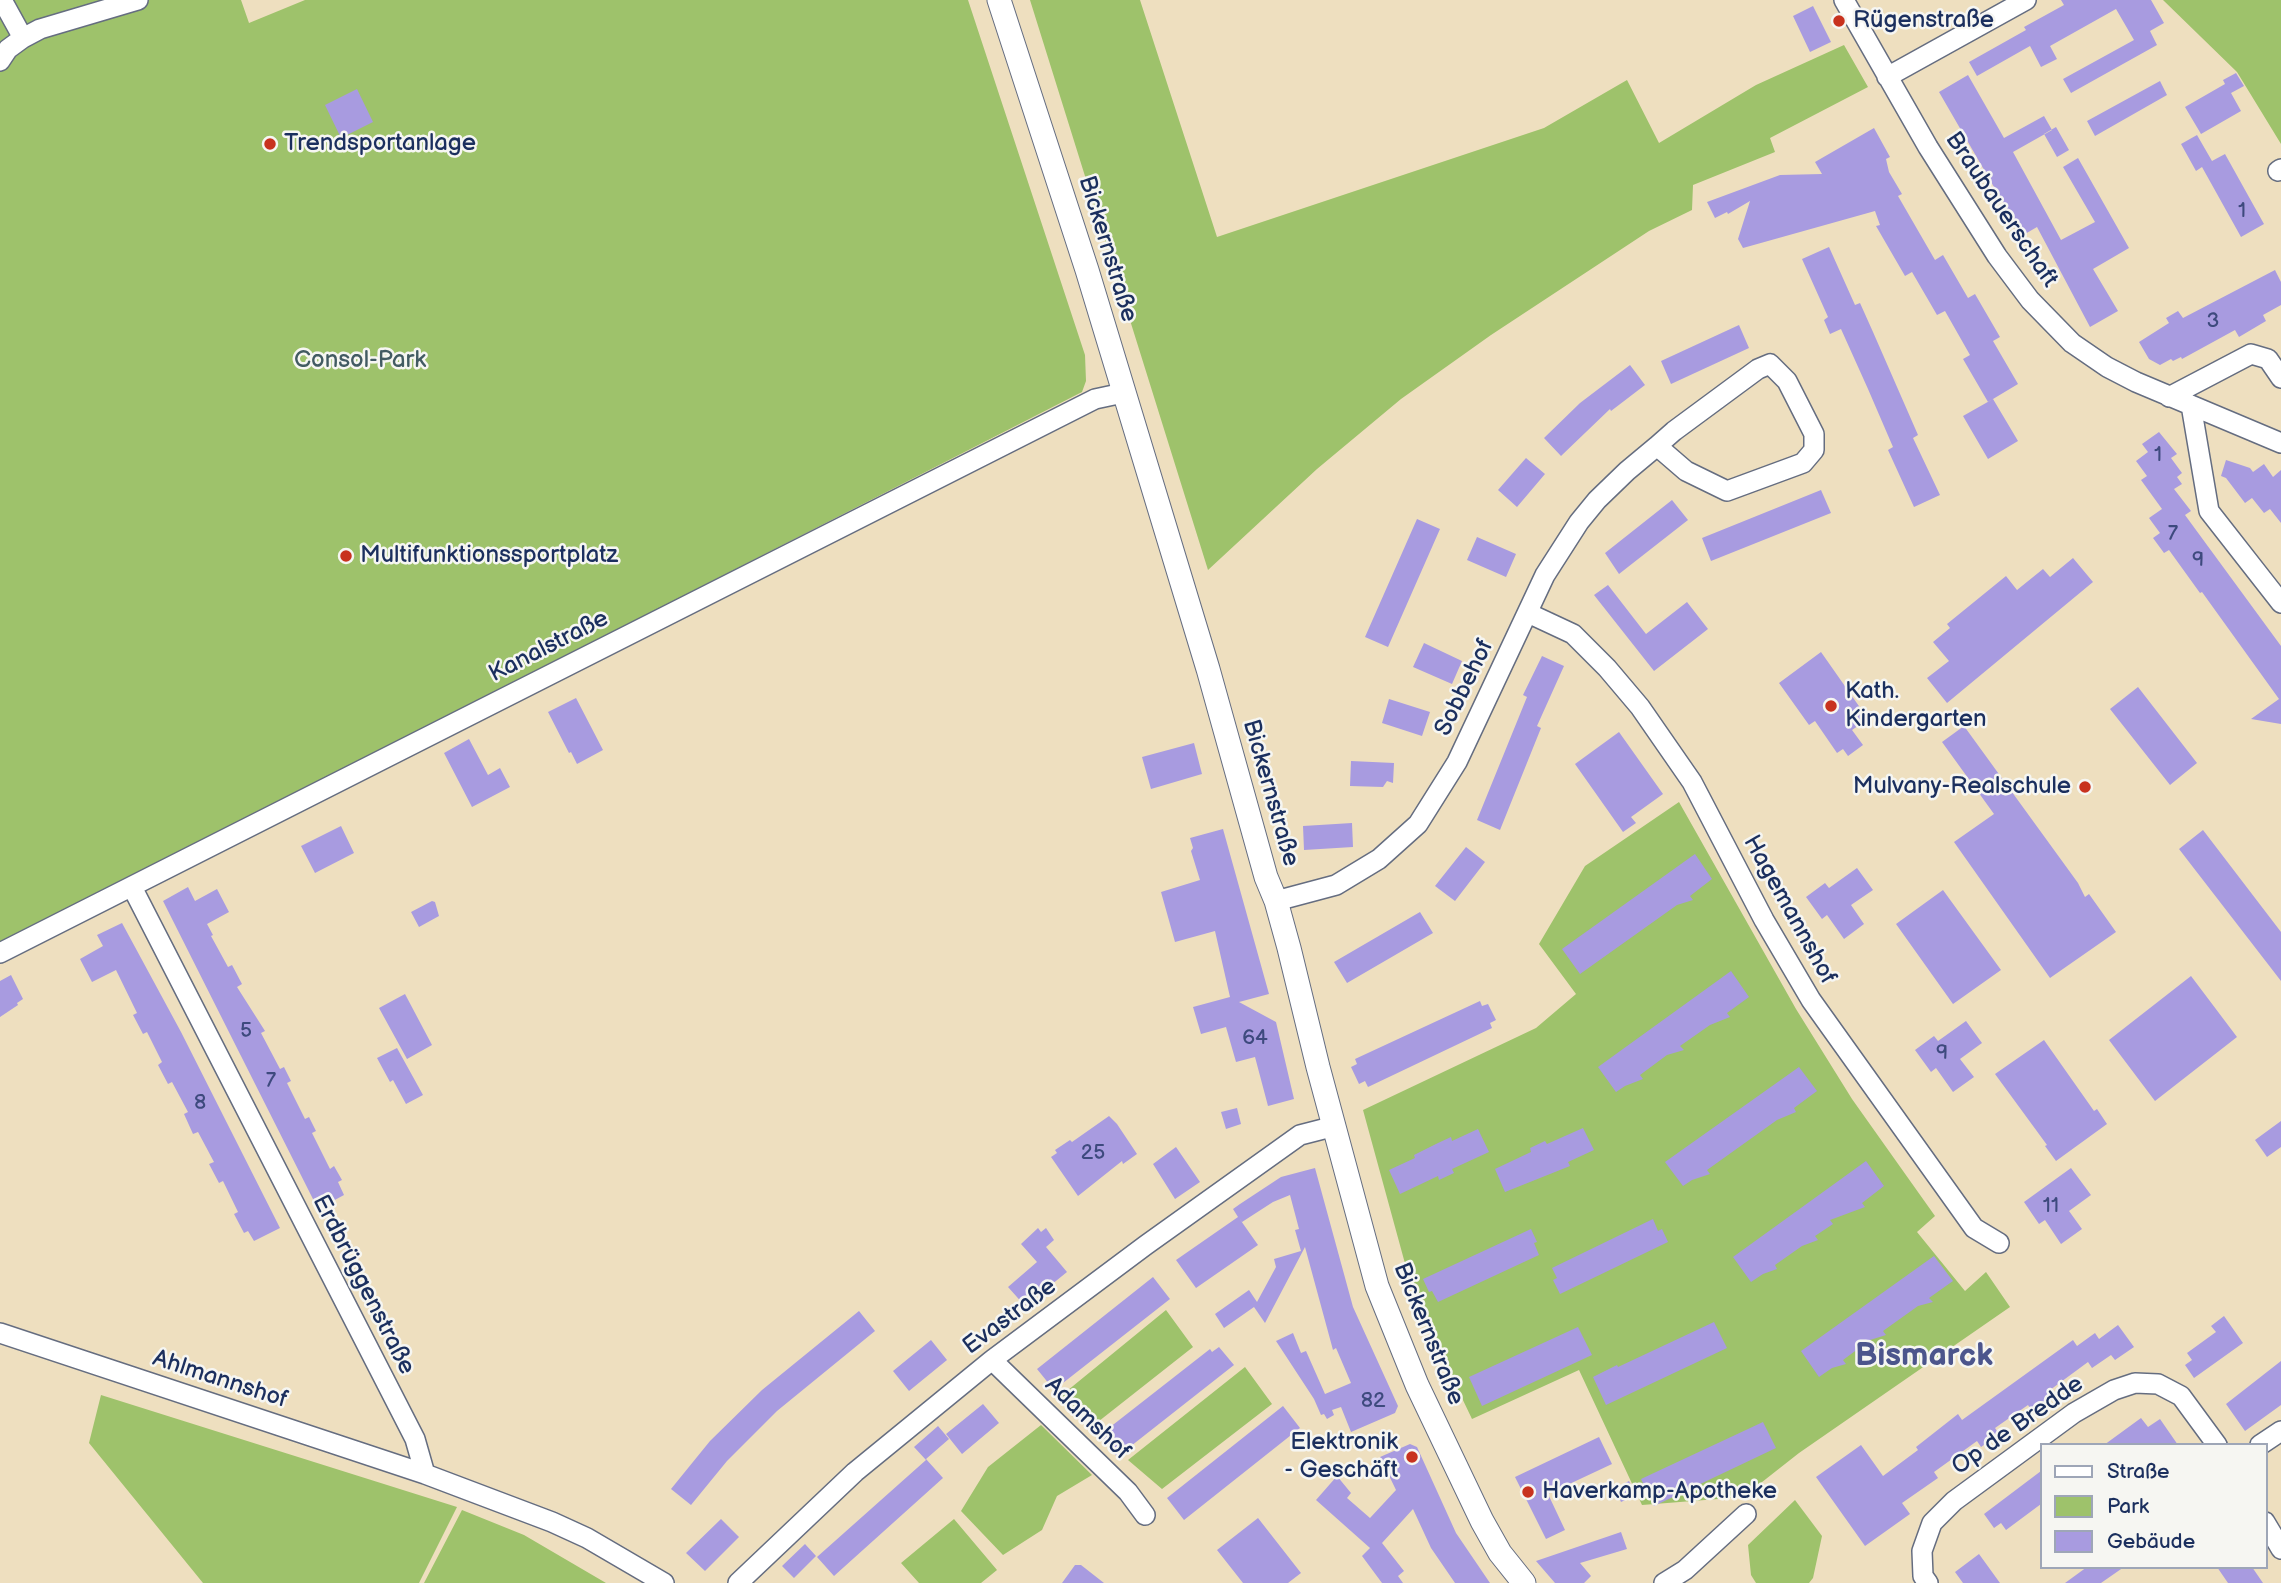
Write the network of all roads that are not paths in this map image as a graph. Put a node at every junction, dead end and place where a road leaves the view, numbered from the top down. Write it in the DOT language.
graph roads {
  1 [pos="2,0"];
  2 [pos="138,0"];
  3 [pos="999,0"];
  4 [pos="1844,0"];
  5 [pos="2026,0"];
  6 [pos="23,38"];
  7 [pos="0,61"];
  8 [pos="1887,77"];
  9 [pos="2281,378"];
  10 [pos="1124,393"];
  11 [pos="2169,397"];
  12 [pos="2191,405"];
  13 [pos="2281,443"];
  14 [pos="1657,446"];
  15 [pos="2281,603"];
  16 [pos="1528,613"];
  17 [pos="132,887"];
  18 [pos="1276,901"];
  19 [pos="0,953"];
  20 [pos="1335,1126"];
  21 [pos="1999,1243"];
  22 [pos="0,1333"];
  23 [pos="992,1360"];
  24 [pos="2281,1431"];
  25 [pos="2216,1443"];
  26 [pos="2263,1443"];
  27 [pos="425,1474"];
  28 [pos="1746,1514"];
  29 [pos="1145,1515"];
  30 [pos="2267,1525"];
  31 [pos="2281,1549"];
  32 [pos="664,1583"];
  33 [pos="738,1583"];
  34 [pos="1524,1583"];
  35 [pos="1664,1583"];
  36 [pos="1928,1583"];
  1 -- 6 [label="street"];
  2 -- 6 [label="street"];
  3 -- 10 [label="street, Bickernstraße"];
  4 -- 8 [label="street, Braubauerschaft"];
  5 -- 8 [label="street"];
  6 -- 7 [label="street"];
  8 -- 11 [label="street, Braubauerschaft"];
  9 -- 11 [label="street"];
  10 -- 17 [label="street, Kanalstraße"];
  10 -- 18 [label="street, Bickernstraße"];
  11 -- 12 [label="street, Braubauerschaft"];
  12 -- 13 [label="street, Braubauerschaft"];
  12 -- 15 [label="street"];
  14 -- 14 [label="street, Sobbehof"];
  14 -- 16 [label="street, Sobbehof"];
  16 -- 18 [label="street, Sobbehof"];
  16 -- 21 [label="street, Hagemannshof"];
  17 -- 19 [label="street, Kanalstraße"];
  17 -- 27 [label="street, Erdbrüggenstraße"];
  18 -- 20 [label="street, Bickernstraße"];
  20 -- 23 [label="street, Evastraße"];
  20 -- 34 [label="street, Bickernstraße"];
  22 -- 27 [label="street, Ahlmannshof"];
  23 -- 29 [label="street, Adamshof"];
  23 -- 33 [label="street, Evastraße"];
  24 -- 26 [label="street"];
  25 -- 36 [label="street, Op de Bredde"];
  27 -- 32 [label="street"];
  28 -- 35 [label="street"];
  30 -- 31 [label="street"];
}
